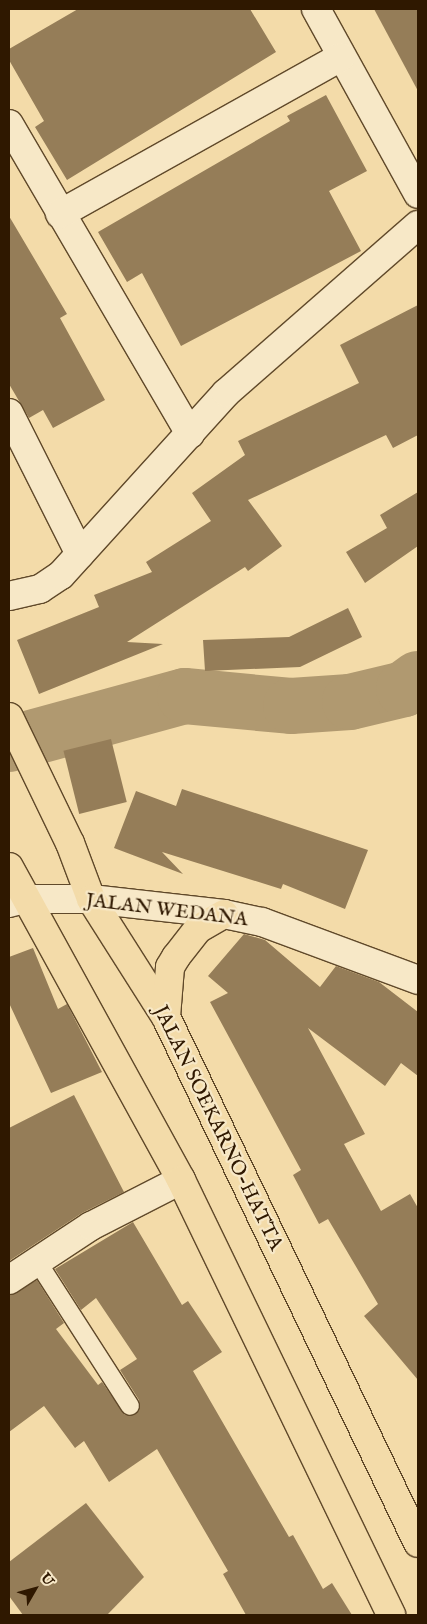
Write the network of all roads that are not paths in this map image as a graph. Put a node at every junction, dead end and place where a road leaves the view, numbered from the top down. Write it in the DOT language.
graph roads {
  1 [pos="316,9"];
  2 [pos="341,57"];
  3 [pos="9,126"];
  4 [pos="418,194"];
  5 [pos="60,214"];
  6 [pos="415,238"];
  7 [pos="9,413"];
  8 [pos="190,434"];
  9 [pos="80,554"];
  10 [pos="9,596"];
  11 [pos="9,717"];
  12 [pos="9,867"];
  13 [pos="91,899"];
  14 [pos="17,901"];
  15 [pos="224,914"];
  16 [pos="418,980"];
  17 [pos="166,1017"];
  18 [pos="181,1180"];
  19 [pos="37,1261"];
  20 [pos="9,1280"];
  21 [pos="130,1406"];
  22 [pos="416,1531"];
  23 [pos="391,1615"];
  1 -- 2 [label="street"];
  2 -- 4 [label="street"];
  2 -- 5 [label="street"];
  3 -- 5 [label="street"];
  5 -- 8 [label="street"];
  6 -- 8 [label="street"];
  7 -- 9 [label="street"];
  8 -- 9 [label="street"];
  9 -- 10 [label="street"];
  11 -- 13 [label="highway, JALAN SOEKARNO-HATTA"];
  12 -- 14 [label="highway"];
  13 -- 14 [label="street, JALAN WEDANA"];
  13 -- 15 [label="street, JALAN WEDANA"];
  13 -- 17 [label="highway, JALAN SOEKARNO-HATTA"];
  14 -- 18 [label="highway"];
  15 -- 16 [label="street, JALAN WEDANA"];
  15 -- 17 [label="highway"];
  17 -- 22 [label="highway, JALAN SOEKARNO-HATTA"];
  18 -- 19 [label="street"];
  18 -- 23 [label="highway"];
  19 -- 20 [label="street"];
  19 -- 21 [label="lane"];
}
